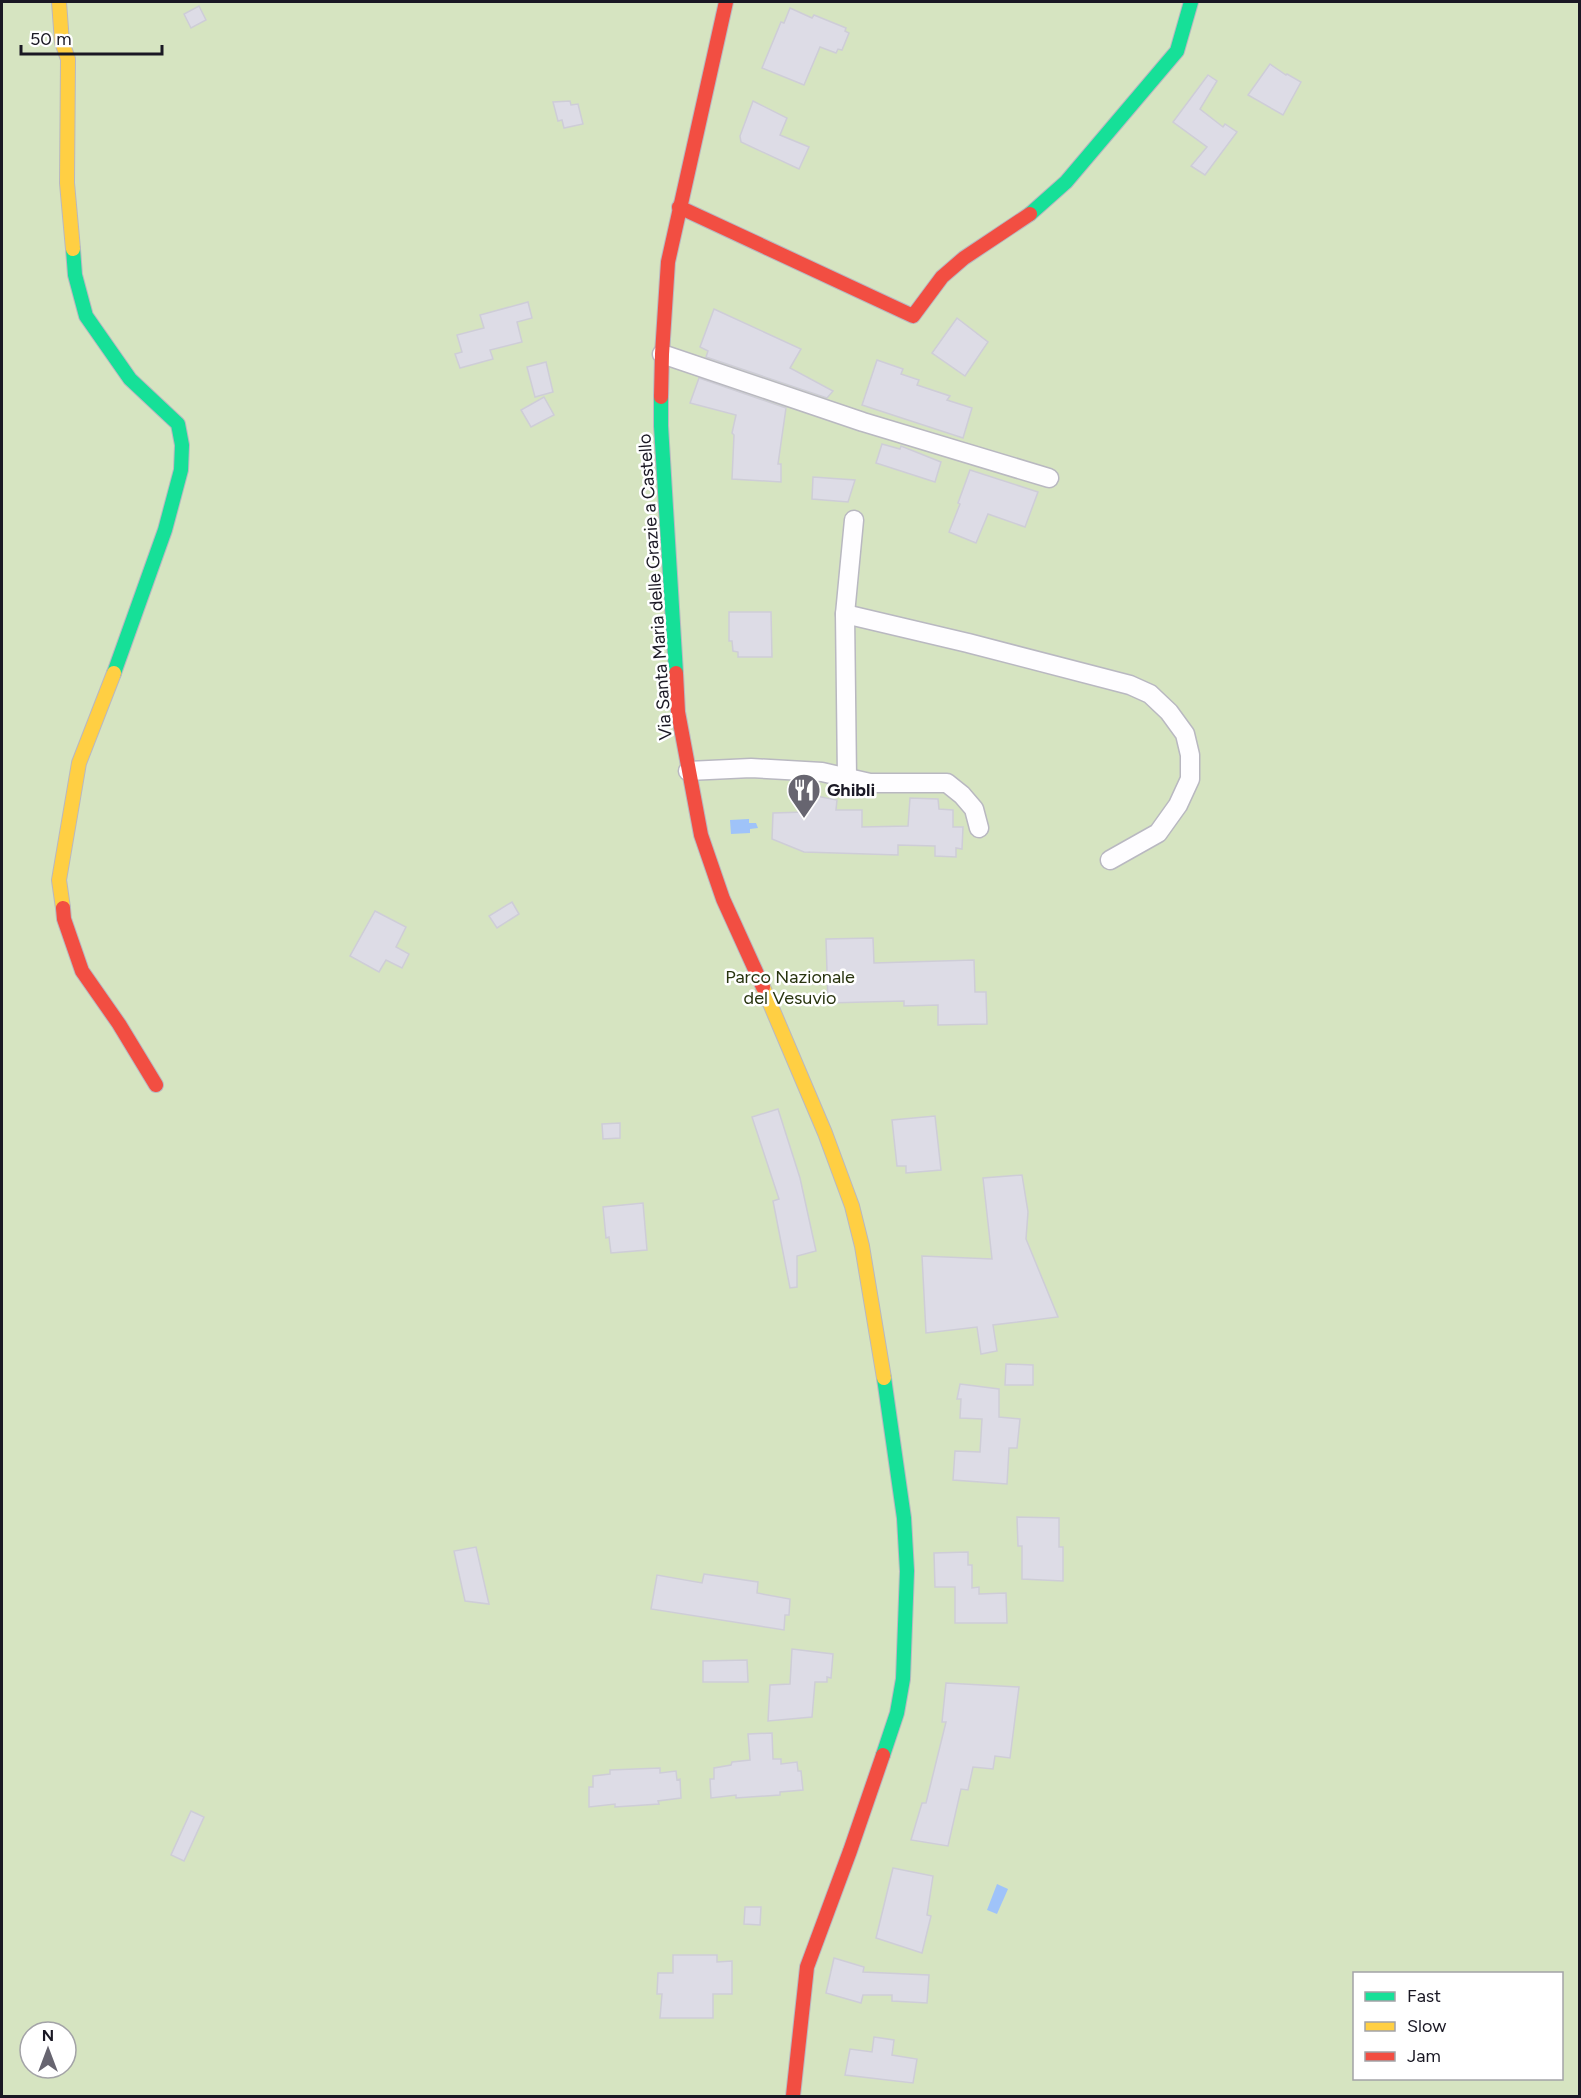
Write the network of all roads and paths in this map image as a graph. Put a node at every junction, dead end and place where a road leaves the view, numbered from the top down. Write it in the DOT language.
graph roads {
  1 [pos="59,2"];
  2 [pos="726,2"];
  3 [pos="1191,2"];
  4 [pos="679,207"];
  5 [pos="662,354"];
  6 [pos="1049,477"];
  7 [pos="854,520"];
  8 [pos="845,614"];
  9 [pos="688,771"];
  10 [pos="847,778"];
  11 [pos="979,828"];
  12 [pos="1110,861"];
  13 [pos="156,1085"];
  14 [pos="793,2097"];
  1 -- 13 [label="street"];
  2 -- 4 [label="street, Via Santa Maria delle Grazie a Castello"];
  3 -- 4 [label="street"];
  4 -- 5 [label="street, Via Santa Maria delle Grazie a Castello"];
  5 -- 6 [label="street"];
  5 -- 9 [label="street, Via Santa Maria delle Grazie a Castello"];
  7 -- 8 [label="street"];
  8 -- 10 [label="street"];
  8 -- 12 [label="street"];
  9 -- 10 [label="street"];
  9 -- 14 [label="street, Via Santa Maria delle Grazie a Castello"];
  10 -- 11 [label="street"];
}
